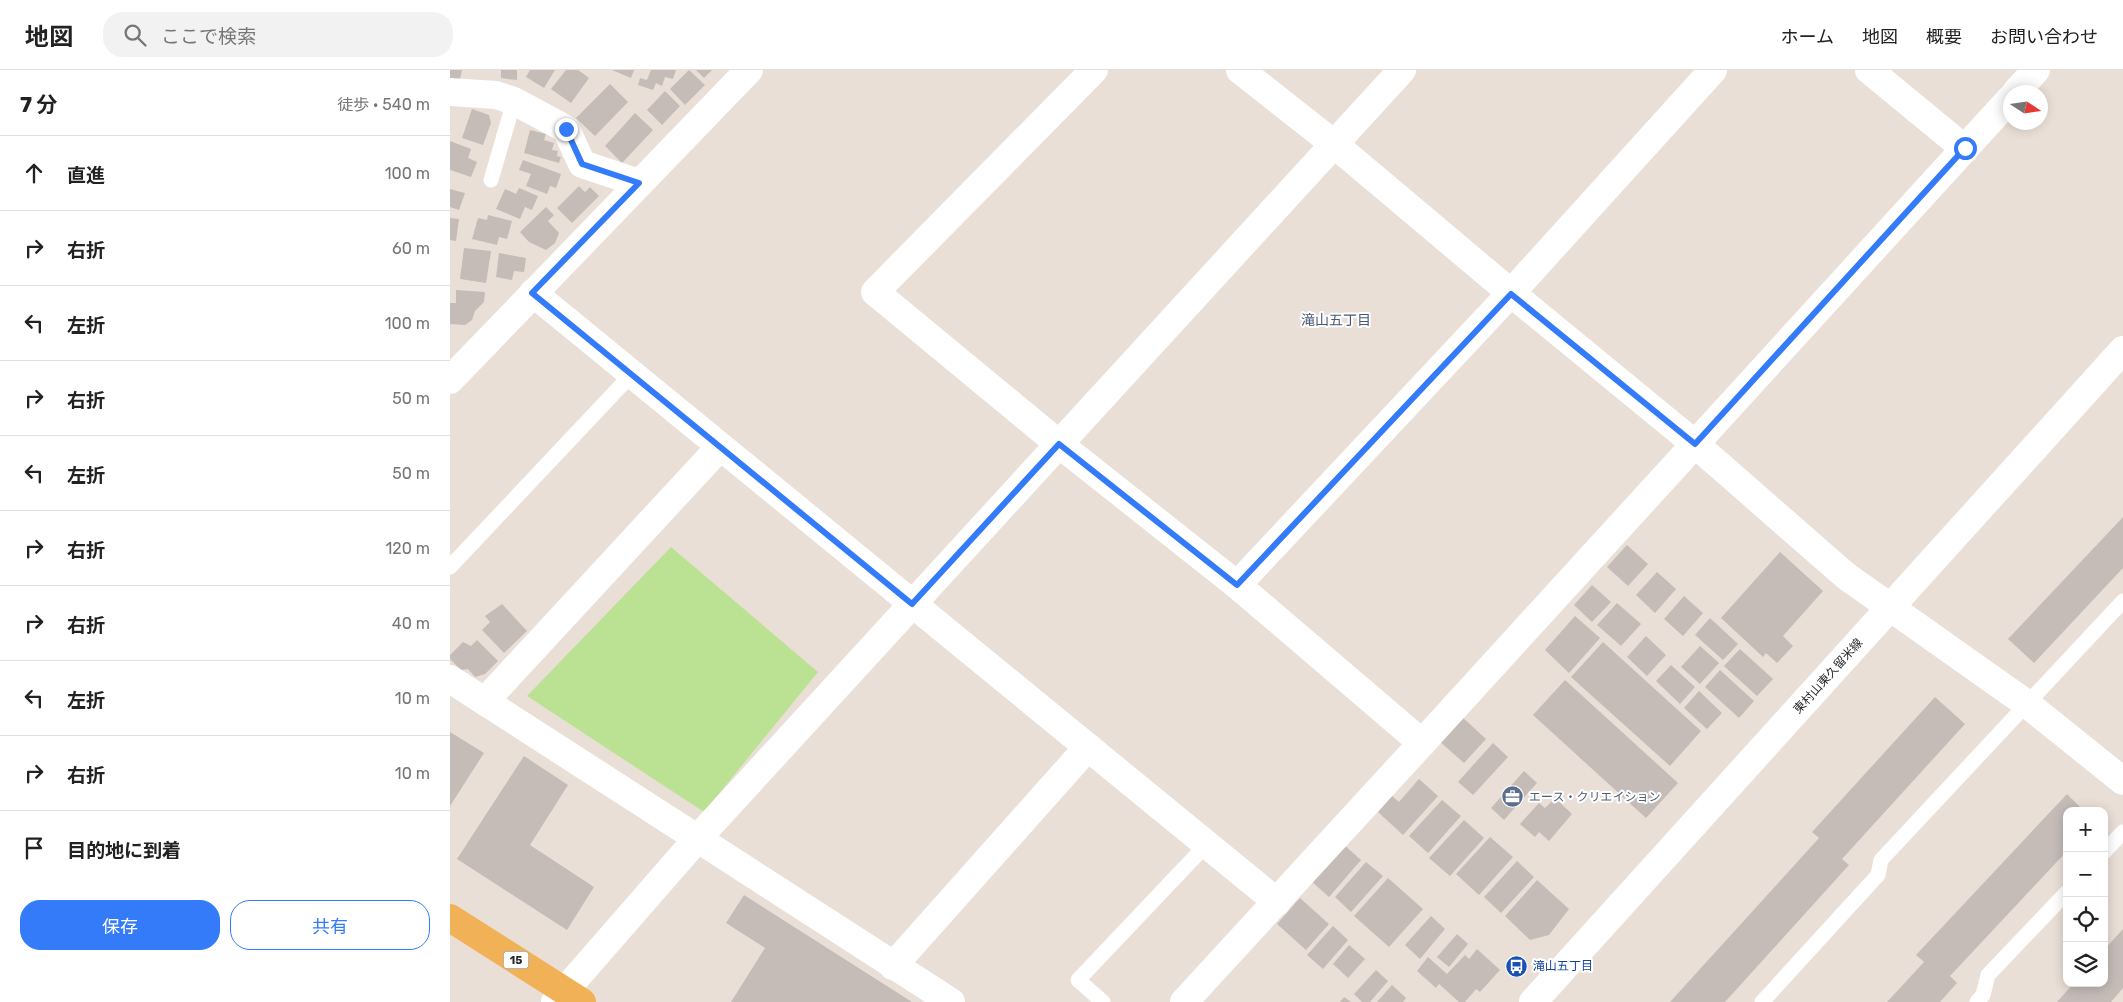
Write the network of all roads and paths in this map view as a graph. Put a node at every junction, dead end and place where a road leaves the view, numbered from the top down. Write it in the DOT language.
graph roads {
  1 [pos="748,70"];
  2 [pos="1094,70"];
  3 [pos="1240,70"];
  4 [pos="1402,70"];
  5 [pos="1713,70"];
  6 [pos="1869,70"];
  7 [pos="2036,70"];
  8 [pos="2022,85"];
  9 [pos="450,92"];
  10 [pos="514,101"];
  11 [pos="2003,107"];
  12 [pos="1334,144"];
  13 [pos="1965,148"];
  14 [pos="491,180"];
  15 [pos="639,183"];
  16 [pos="532,293"];
  17 [pos="1511,294"];
  18 [pos="2123,350"];
  19 [pos="463,352"];
  20 [pos="632,374"];
  21 [pos="450,380"];
  22 [pos="1059,444"];
  23 [pos="1695,444"];
  24 [pos="720,447"];
  25 [pos="450,567"];
  26 [pos="1237,585"];
  27 [pos="2123,601"];
  28 [pos="912,604"];
  29 [pos="1889,608"];
  30 [pos="450,679"];
  31 [pos="485,701"];
  32 [pos="2027,704"];
  33 [pos="1422,743"];
  34 [pos="1088,747"];
  35 [pos="2123,781"];
  36 [pos="2123,832"];
  37 [pos="697,839"];
  38 [pos="1207,844"];
  39 [pos="2108,848"];
  40 [pos="2063,896"];
  41 [pos="1277,902"];
  42 [pos="450,918"];
  43 [pos="893,966"];
  44 [pos="567,998"];
  45 [pos="951,1002"];
  46 [pos="1103,1002"];
  47 [pos="1184,1002"];
  48 [pos="1533,1002"];
  49 [pos="1762,1002"];
  50 [pos="1977,1002"];
  1 -- 15 [label="street"];
  2 -- 22 [label="street"];
  3 -- 12 [label="street"];
  4 -- 12 [label="street"];
  5 -- 17 [label="street"];
  6 -- 13 [label="street"];
  7 -- 8 [label="street"];
  9 -- 10 [label="street"];
  10 -- 14 [label="lane"];
  10 -- 15 [label="street"];
  11 -- 13 [label="street"];
  12 -- 17 [label="street"];
  12 -- 22 [label="street"];
  13 -- 23 [label="street"];
  15 -- 16 [label="street"];
  16 -- 19 [label="street"];
  16 -- 20 [label="street"];
  17 -- 23 [label="street"];
  17 -- 26 [label="street"];
  18 -- 29 [label="street, 東村山東久留米線"];
  19 -- 21 [label="street"];
  20 -- 24 [label="street"];
  20 -- 25 [label="lane"];
  22 -- 26 [label="street"];
  22 -- 28 [label="street"];
  23 -- 29 [label="street"];
  23 -- 33 [label="street"];
  24 -- 28 [label="street"];
  24 -- 31 [label="street"];
  26 -- 33 [label="street"];
  27 -- 32 [label="lane"];
  28 -- 34 [label="street"];
  28 -- 37 [label="street"];
  29 -- 32 [label="street"];
  29 -- 48 [label="street, 東村山東久留米線"];
  30 -- 31 [label="street"];
  31 -- 37 [label="street"];
  32 -- 35 [label="street"];
  32 -- 49 [label="lane"];
  33 -- 41 [label="street"];
  34 -- 38 [label="street"];
  34 -- 43 [label="street"];
  36 -- 39 [label="lane"];
  37 -- 43 [label="street"];
  37 -- 44 [label="street"];
  38 -- 41 [label="street"];
  38 -- 46 [label="lane"];
  40 -- 50 [label="lane"];
  41 -- 47 [label="street"];
  42 -- 44 [label="main road, 15"];
  43 -- 45 [label="street"];
}
